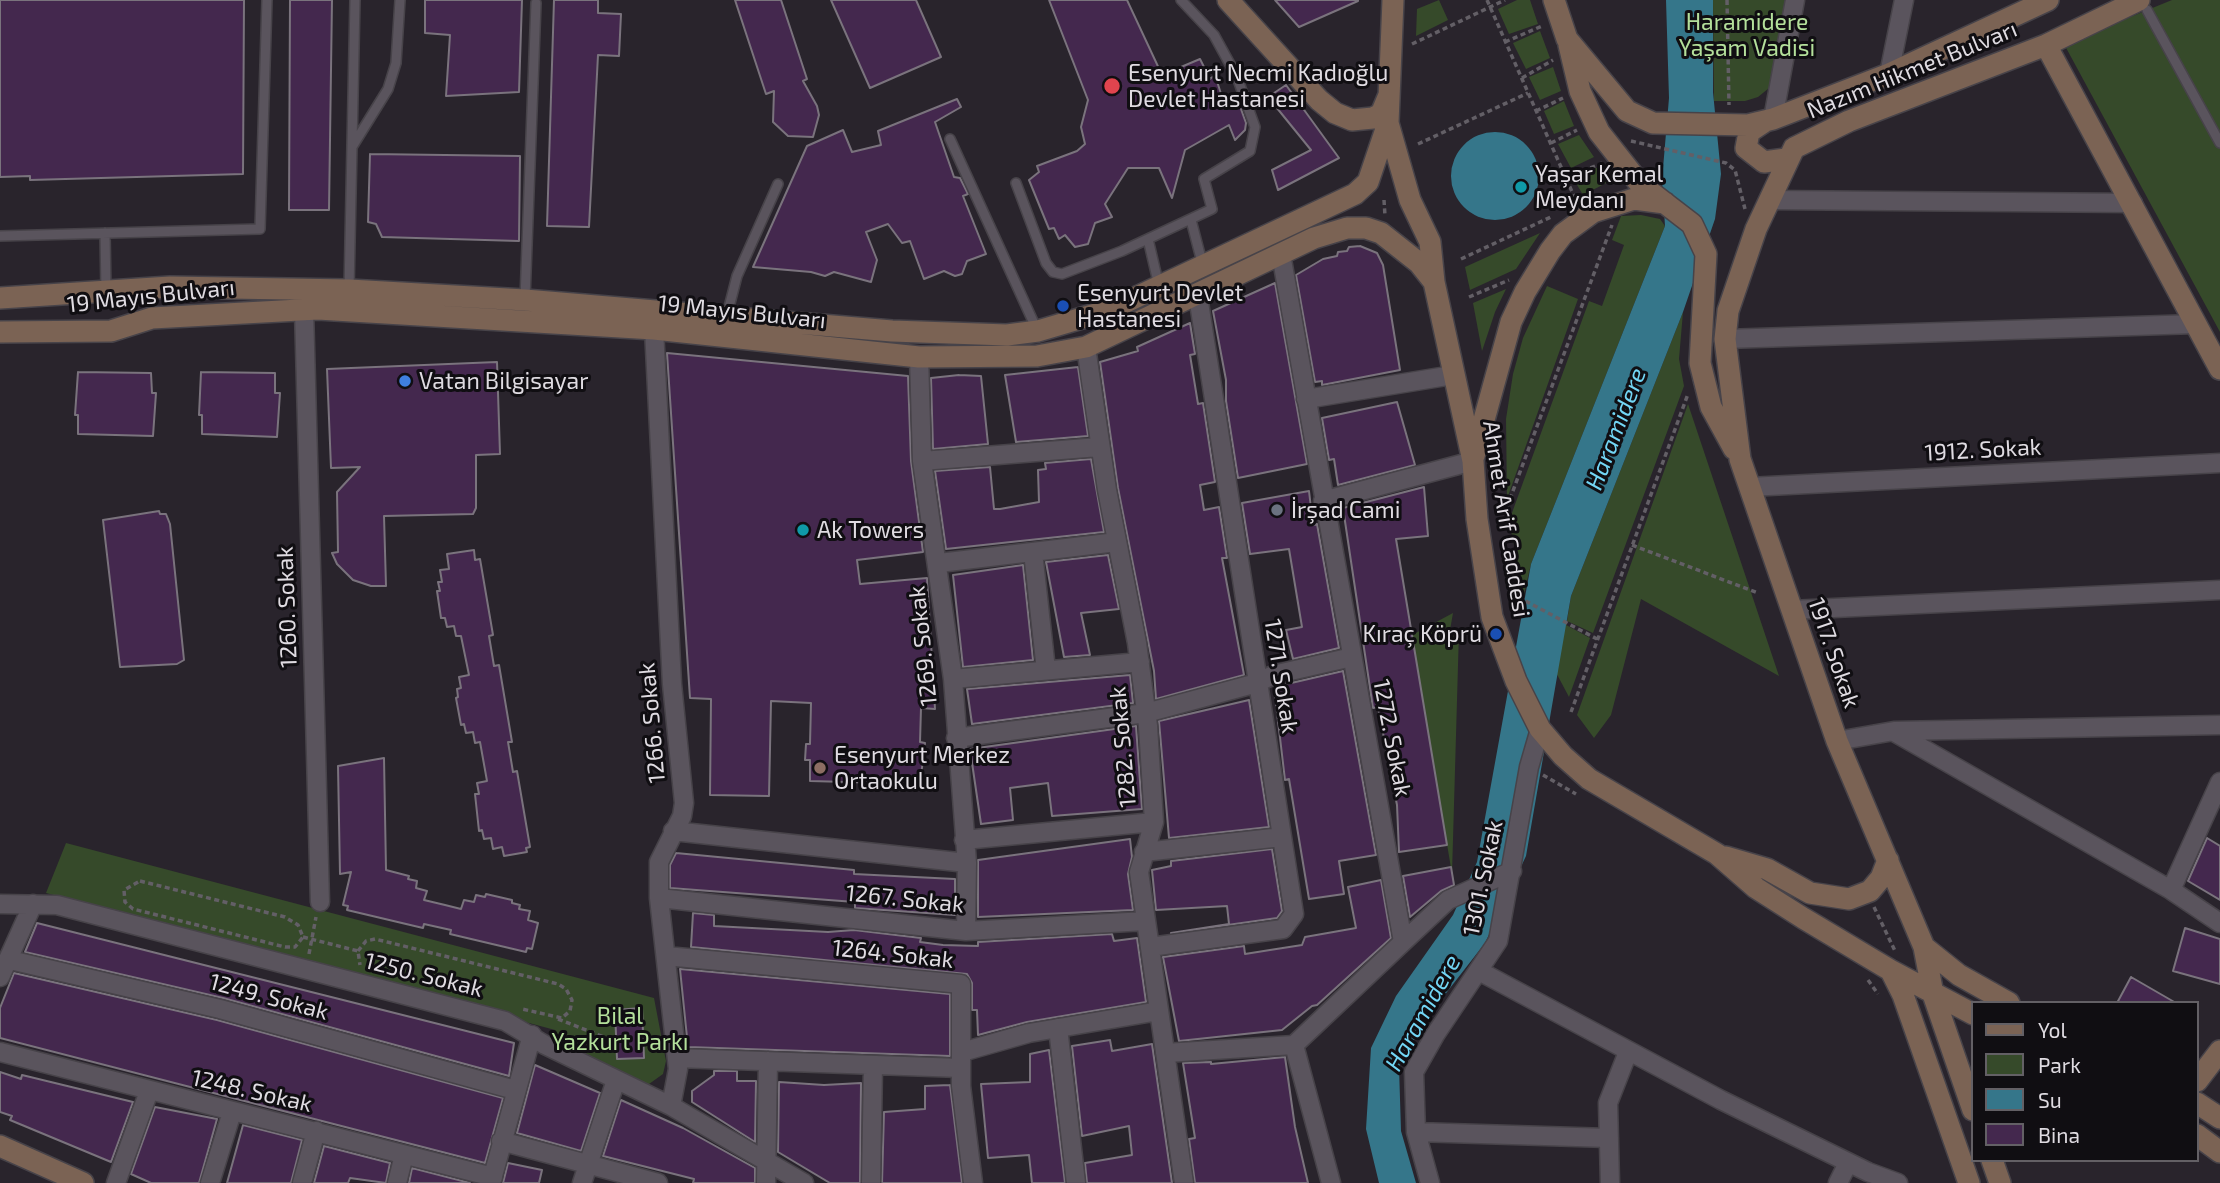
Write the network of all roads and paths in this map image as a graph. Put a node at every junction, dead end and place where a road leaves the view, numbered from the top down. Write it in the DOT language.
graph roads {
  1 [pos="267,0"];
  2 [pos="355,0"];
  3 [pos="400,0"];
  4 [pos="1181,0"];
  5 [pos="1228,0"];
  6 [pos="1392,0"];
  7 [pos="1487,0"];
  8 [pos="1505,0"];
  9 [pos="1554,0"];
  10 [pos="1727,0"];
  11 [pos="1795,0"];
  12 [pos="1904,0"];
  13 [pos="2048,0"];
  14 [pos="536,3"];
  15 [pos="2143,5"];
  16 [pos="1490,7"];
  17 [pos="1543,25"];
  18 [pos="1567,39"];
  19 [pos="1505,42"];
  20 [pos="1412,44"];
  21 [pos="2046,45"];
  22 [pos="1554,60"];
  23 [pos="1889,74"];
  24 [pos="1521,78"];
  25 [pos="1389,93"];
  26 [pos="1528,93"];
  27 [pos="1566,96"];
  28 [pos="1536,111"];
  29 [pos="1768,121"];
  30 [pos="1388,123"];
  31 [pos="1730,124"];
  32 [pos="1580,129"];
  33 [pos="950,139"];
  34 [pos="1630,141"];
  35 [pos="1551,143"];
  36 [pos="1418,144"];
  37 [pos="2220,144"];
  38 [pos="352,148"];
  39 [pos="1786,159"];
  40 [pos="1604,163"];
  41 [pos="1566,178"];
  42 [pos="1016,183"];
  43 [pos="778,184"];
  44 [pos="1372,195"];
  45 [pos="1394,199"];
  46 [pos="1384,200"];
  47 [pos="1577,203"];
  48 [pos="2133,203"];
  49 [pos="1668,204"];
  50 [pos="1761,206"];
  51 [pos="1565,211"];
  52 [pos="1191,220"];
  53 [pos="1385,224"];
  54 [pos="1613,224"];
  55 [pos="106,233"];
  56 [pos="0,236"];
  57 [pos="1148,239"];
  58 [pos="1281,254"];
  59 [pos="1461,259"];
  60 [pos="1203,268"];
  61 [pos="1516,277"];
  62 [pos="1434,282"];
  63 [pos="1160,288"];
  64 [pos="349,290"];
  65 [pos="106,291"];
  66 [pos="1198,296"];
  67 [pos="1469,297"];
  68 [pos="0,298"];
  69 [pos="525,300"];
  70 [pos="304,310"];
  71 [pos="726,316"];
  72 [pos="2196,324"];
  73 [pos="654,329"];
  74 [pos="1038,331"];
  75 [pos="0,332"];
  76 [pos="1725,339"];
  77 [pos="1086,347"];
  78 [pos="919,357"];
  79 [pos="2220,369"];
  80 [pos="1453,375"];
  81 [pos="1690,389"];
  82 [pos="1306,399"];
  83 [pos="1099,447"];
  84 [pos="1740,459"];
  85 [pos="922,461"];
  86 [pos="1473,461"];
  87 [pos="2220,463"];
  88 [pos="1749,487"];
  89 [pos="1323,501"];
  90 [pos="1504,515"];
  91 [pos="1117,542"];
  92 [pos="1632,545"];
  93 [pos="1033,552"];
  94 [pos="939,563"];
  95 [pos="2220,590"];
  96 [pos="1758,593"];
  97 [pos="1518,597"];
  98 [pos="1791,610"];
  99 [pos="1597,639"];
  100 [pos="1352,657"];
  101 [pos="1140,662"];
  102 [pos="1046,670"];
  103 [pos="953,679"];
  104 [pos="1257,683"];
  105 [pos="1571,712"];
  106 [pos="1146,713"];
  107 [pos="2220,725"];
  108 [pos="1540,729"];
  109 [pos="1894,731"];
  110 [pos="956,738"];
  111 [pos="1837,741"];
  112 [pos="2220,782"];
  113 [pos="1154,822"];
  114 [pos="673,831"];
  115 [pos="1282,837"];
  116 [pos="964,840"];
  117 [pos="1144,852"];
  118 [pos="1717,854"];
  119 [pos="1888,860"];
  120 [pos="967,863"];
  121 [pos="1512,872"];
  122 [pos="2171,890"];
  123 [pos="659,898"];
  124 [pos="320,902"];
  125 [pos="1872,902"];
  126 [pos="0,904"];
  127 [pos="33,904"];
  128 [pos="1146,921"];
  129 [pos="2220,923"];
  130 [pos="966,931"];
  131 [pos="303,937"];
  132 [pos="312,939"];
  133 [pos="1403,942"];
  134 [pos="1150,947"];
  135 [pos="1924,947"];
  136 [pos="358,951"];
  137 [pos="666,957"];
  138 [pos="10,960"];
  139 [pos="1895,963"];
  140 [pos="364,968"];
  141 [pos="306,970"];
  142 [pos="1479,971"];
  143 [pos="0,977"];
  144 [pos="1933,993"];
  145 [pos="2005,1001"];
  146 [pos="512,1007"];
  147 [pos="1159,1011"];
  148 [pos="1972,1013"];
  149 [pos="556,1018"];
  150 [pos="1058,1028"];
  151 [pos="532,1035"];
  152 [pos="609,1039"];
  153 [pos="1294,1045"];
  154 [pos="2220,1051"];
  155 [pos="0,1052"];
  156 [pos="1628,1052"];
  157 [pos="1165,1053"];
  158 [pos="677,1058"];
  159 [pos="961,1060"];
  160 [pos="768,1061"];
  161 [pos="873,1065"];
  162 [pos="2199,1079"];
  163 [pos="616,1080"];
  164 [pos="1972,1081"];
  165 [pos="514,1090"];
  166 [pos="149,1091"];
  167 [pos="1971,1103"];
  168 [pos="2199,1104"];
  169 [pos="671,1106"];
  170 [pos="232,1112"];
  171 [pos="2220,1118"];
  172 [pos="316,1131"];
  173 [pos="1416,1132"];
  174 [pos="2199,1136"];
  175 [pos="1609,1138"];
  176 [pos="501,1141"];
  177 [pos="0,1146"];
  178 [pos="2220,1152"];
  179 [pos="404,1154"];
  180 [pos="764,1158"];
  181 [pos="1993,1162"];
  182 [pos="1848,1163"];
  183 [pos="587,1164"];
  184 [pos="492,1180"];
  185 [pos="83,1183"];
  186 [pos="116,1183"];
  187 [pos="210,1183"];
  188 [pos="302,1183"];
  189 [pos="397,1183"];
  190 [pos="582,1183"];
  191 [pos="658,1183"];
  192 [pos="766,1183"];
  193 [pos="804,1183"];
  194 [pos="871,1183"];
  195 [pos="973,1183"];
  196 [pos="1076,1183"];
  197 [pos="1184,1183"];
  198 [pos="1331,1183"];
  199 [pos="1430,1183"];
  200 [pos="1610,1183"];
  201 [pos="1838,1183"];
  202 [pos="1898,1183"];
  203 [pos="1969,1183"];
  204 [pos="2000,1183"];
  1 -- 55 [label="lane"];
  2 -- 38 [label="lane"];
  3 -- 38 [label="lane"];
  4 -- 52 [label="lane"];
  5 -- 25 [label="main road"];
  6 -- 25 [label="main road, Ahmet Arif Caddesi"];
  7 -- 16 [label="path"];
  8 -- 16 [label="path"];
  9 -- 18 [label="main road, Nazım Hikmet Bulvarı"];
  10 -- 31 [label="path"];
  11 -- 29 [label="street"];
  12 -- 23 [label="street"];
  13 -- 23 [label="main road, Nazım Hikmet Bulvarı"];
  14 -- 69 [label="lane"];
  15 -- 21 [label="main road, Nazım Hikmet Bulvarı"];
  15 -- 37 [label="lane"];
  16 -- 19 [label="path"];
  16 -- 20 [label="path"];
  17 -- 19 [label="path"];
  18 -- 31 [label="main road, Nazım Hikmet Bulvarı"];
  18 -- 49 [label="main road, 1917. Sokak"];
  19 -- 24 [label="path"];
  21 -- 39 [label="main road, Nazım Hikmet Bulvarı"];
  21 -- 48 [label="main road"];
  22 -- 24 [label="path"];
  23 -- 29 [label="main road, Nazım Hikmet Bulvarı"];
  24 -- 26 [label="path"];
  25 -- 30 [label="main road, Ahmet Arif Caddesi"];
  26 -- 28 [label="path"];
  26 -- 36 [label="path"];
  27 -- 28 [label="path"];
  28 -- 35 [label="path"];
  29 -- 31 [label="main road, Nazım Hikmet Bulvarı"];
  29 -- 39 [label="main road"];
  30 -- 60 [label="main road, 19 Mayıs Bulvarı"];
  30 -- 62 [label="main road, Ahmet Arif Caddesi"];
  32 -- 35 [label="path"];
  33 -- 74 [label="lane"];
  34 -- 50 [label="path"];
  35 -- 41 [label="path"];
  38 -- 64 [label="lane"];
  39 -- 50 [label="main road, 1917. Sokak"];
  40 -- 41 [label="path"];
  41 -- 47 [label="path"];
  42 -- 57 [label="lane"];
  43 -- 71 [label="lane"];
  44 -- 46 [label="path"];
  45 -- 46 [label="path"];
  46 -- 53 [label="path"];
  48 -- 50 [label="street"];
  48 -- 72 [label="main road"];
  49 -- 84 [label="main road, 1917. Sokak"];
  49 -- 86 [label="main road"];
  50 -- 76 [label="main road, 1917. Sokak"];
  51 -- 59 [label="path"];
  52 -- 57 [label="lane"];
  52 -- 60 [label="lane"];
  54 -- 90 [label="path"];
  55 -- 56 [label="lane"];
  55 -- 65 [label="lane"];
  57 -- 63 [label="lane"];
  58 -- 62 [label="main road, 19 Mayıs Bulvarı"];
  58 -- 66 [label="main road, 19 Mayıs Bulvarı"];
  58 -- 82 [label="street, 1272. Sokak"];
  60 -- 63 [label="main road, 19 Mayıs Bulvarı"];
  61 -- 67 [label="path"];
  62 -- 80 [label="main road, Ahmet Arif Caddesi"];
  63 -- 74 [label="main road, 19 Mayıs Bulvarı"];
  64 -- 65 [label="main road, 19 Mayıs Bulvarı"];
  64 -- 69 [label="main road, 19 Mayıs Bulvarı"];
  65 -- 68 [label="main road, 19 Mayıs Bulvarı"];
  66 -- 77 [label="main road, 19 Mayıs Bulvarı"];
  66 -- 104 [label="street, 1271. Sokak"];
  69 -- 71 [label="main road, 19 Mayıs Bulvarı"];
  70 -- 73 [label="main road, 19 Mayıs Bulvarı"];
  70 -- 75 [label="main road, 19 Mayıs Bulvarı"];
  70 -- 124 [label="street, 1260. Sokak"];
  71 -- 74 [label="main road, 19 Mayıs Bulvarı"];
  72 -- 76 [label="street"];
  72 -- 79 [label="main road"];
  73 -- 78 [label="main road, 19 Mayıs Bulvarı"];
  73 -- 114 [label="street, 1266. Sokak"];
  76 -- 84 [label="main road, 1917. Sokak"];
  77 -- 78 [label="main road, 19 Mayıs Bulvarı"];
  77 -- 83 [label="street, 1282. Sokak"];
  78 -- 85 [label="street, 1269. Sokak"];
  80 -- 82 [label="street"];
  80 -- 86 [label="main road, Ahmet Arif Caddesi"];
  81 -- 92 [label="path"];
  82 -- 89 [label="street, 1272. Sokak"];
  83 -- 85 [label="street"];
  83 -- 91 [label="street, 1282. Sokak"];
  84 -- 88 [label="main road, 1917. Sokak"];
  85 -- 94 [label="street, 1269. Sokak"];
  86 -- 89 [label="street"];
  86 -- 108 [label="main road, Ahmet Arif Caddesi"];
  87 -- 88 [label="street, 1912. Sokak"];
  88 -- 98 [label="main road, 1917. Sokak"];
  89 -- 100 [label="street, 1272. Sokak"];
  91 -- 93 [label="street"];
  91 -- 101 [label="street, 1282. Sokak"];
  92 -- 96 [label="path"];
  92 -- 99 [label="path"];
  93 -- 94 [label="street"];
  93 -- 102 [label="street"];
  94 -- 103 [label="street, 1269. Sokak"];
  95 -- 98 [label="street"];
  97 -- 99 [label="path"];
  98 -- 111 [label="main road, 1917. Sokak"];
  99 -- 105 [label="path"];
  100 -- 104 [label="street"];
  100 -- 133 [label="street, 1272. Sokak"];
  101 -- 102 [label="street"];
  101 -- 106 [label="street, 1282. Sokak"];
  102 -- 103 [label="street"];
  103 -- 110 [label="street, 1269. Sokak"];
  104 -- 106 [label="street"];
  104 -- 115 [label="street, 1271. Sokak"];
  106 -- 110 [label="street"];
  106 -- 113 [label="street, 1282. Sokak"];
  107 -- 109 [label="street"];
  108 -- 118 [label="main road, Ahmet Arif Caddesi"];
  108 -- 121 [label="street, 1301. Sokak"];
  109 -- 111 [label="street"];
  109 -- 122 [label="street"];
  110 -- 116 [label="street, 1269. Sokak"];
  111 -- 119 [label="main road, 1917. Sokak"];
  112 -- 122 [label="street"];
  113 -- 116 [label="street"];
  113 -- 117 [label="street, 1282. Sokak"];
  114 -- 120 [label="street"];
  114 -- 123 [label="street, 1266. Sokak"];
  115 -- 117 [label="street"];
  115 -- 134 [label="street, 1271. Sokak"];
  116 -- 120 [label="street, 1269. Sokak"];
  117 -- 128 [label="street, 1282. Sokak"];
  118 -- 119 [label="main road"];
  118 -- 139 [label="main road, Ahmet Arif Caddesi"];
  119 -- 135 [label="main road, 1917. Sokak"];
  120 -- 130 [label="street, 1269. Sokak"];
  121 -- 133 [label="street"];
  121 -- 142 [label="street, 1301. Sokak"];
  122 -- 129 [label="street"];
  123 -- 130 [label="street, 1267. Sokak"];
  123 -- 137 [label="street, 1266. Sokak"];
  124 -- 132 [label="path"];
  125 -- 139 [label="path"];
  126 -- 127 [label="street, 1250. Sokak"];
  127 -- 138 [label="street"];
  127 -- 141 [label="street, 1250. Sokak"];
  128 -- 130 [label="street, 1267. Sokak"];
  128 -- 134 [label="street, 1282. Sokak"];
  131 -- 131 [label="path"];
  131 -- 132 [label="path"];
  132 -- 136 [label="path"];
  132 -- 141 [label="path"];
  133 -- 153 [label="street"];
  134 -- 147 [label="street, 1282. Sokak"];
  135 -- 144 [label="main road, 1917. Sokak"];
  135 -- 145 [label="main road"];
  136 -- 140 [label="path"];
  136 -- 149 [label="path"];
  137 -- 158 [label="street, 1266. Sokak"];
  137 -- 159 [label="street, 1264. Sokak"];
  138 -- 143 [label="street"];
  138 -- 165 [label="street, 1249. Sokak"];
  139 -- 144 [label="main road, Ahmet Arif Caddesi"];
  139 -- 203 [label="main road"];
  141 -- 151 [label="street, 1250. Sokak"];
  142 -- 156 [label="street"];
  142 -- 173 [label="street, 1301. Sokak"];
  144 -- 148 [label="main road, Ahmet Arif Caddesi"];
  144 -- 167 [label="main road, 1917. Sokak"];
  146 -- 149 [label="path"];
  147 -- 150 [label="street"];
  147 -- 157 [label="street, 1282. Sokak"];
  149 -- 152 [label="path"];
  150 -- 159 [label="street"];
  150 -- 196 [label="street"];
  151 -- 163 [label="street, 1250. Sokak"];
  151 -- 165 [label="street"];
  153 -- 157 [label="street"];
  153 -- 198 [label="street"];
  154 -- 162 [label="main road"];
  155 -- 166 [label="street, 1248. Sokak"];
  156 -- 175 [label="street"];
  156 -- 182 [label="street"];
  157 -- 197 [label="street, 1282. Sokak"];
  158 -- 160 [label="street"];
  158 -- 169 [label="street, 1266. Sokak"];
  159 -- 161 [label="street"];
  159 -- 195 [label="street, 1264. Sokak"];
  160 -- 161 [label="street"];
  160 -- 180 [label="street"];
  161 -- 194 [label="street"];
  163 -- 169 [label="street, 1250. Sokak"];
  163 -- 183 [label="street"];
  164 -- 167 [label="main road"];
  165 -- 176 [label="street"];
  166 -- 170 [label="street, 1248. Sokak"];
  166 -- 186 [label="street"];
  168 -- 171 [label="main road"];
  169 -- 180 [label="street, 1250. Sokak"];
  170 -- 172 [label="street, 1248. Sokak"];
  170 -- 187 [label="street"];
  172 -- 179 [label="street, 1248. Sokak"];
  172 -- 188 [label="street"];
  173 -- 175 [label="street"];
  173 -- 199 [label="street, 1301. Sokak"];
  174 -- 178 [label="main road"];
  175 -- 200 [label="street"];
  176 -- 183 [label="street"];
  176 -- 184 [label="street"];
  177 -- 185 [label="main road"];
  179 -- 184 [label="street, 1248. Sokak"];
  179 -- 189 [label="street"];
  180 -- 192 [label="street"];
  180 -- 193 [label="street, 1250. Sokak"];
  181 -- 204 [label="main road"];
  182 -- 201 [label="street"];
  182 -- 202 [label="street"];
  183 -- 190 [label="street"];
  183 -- 191 [label="street"];
}
